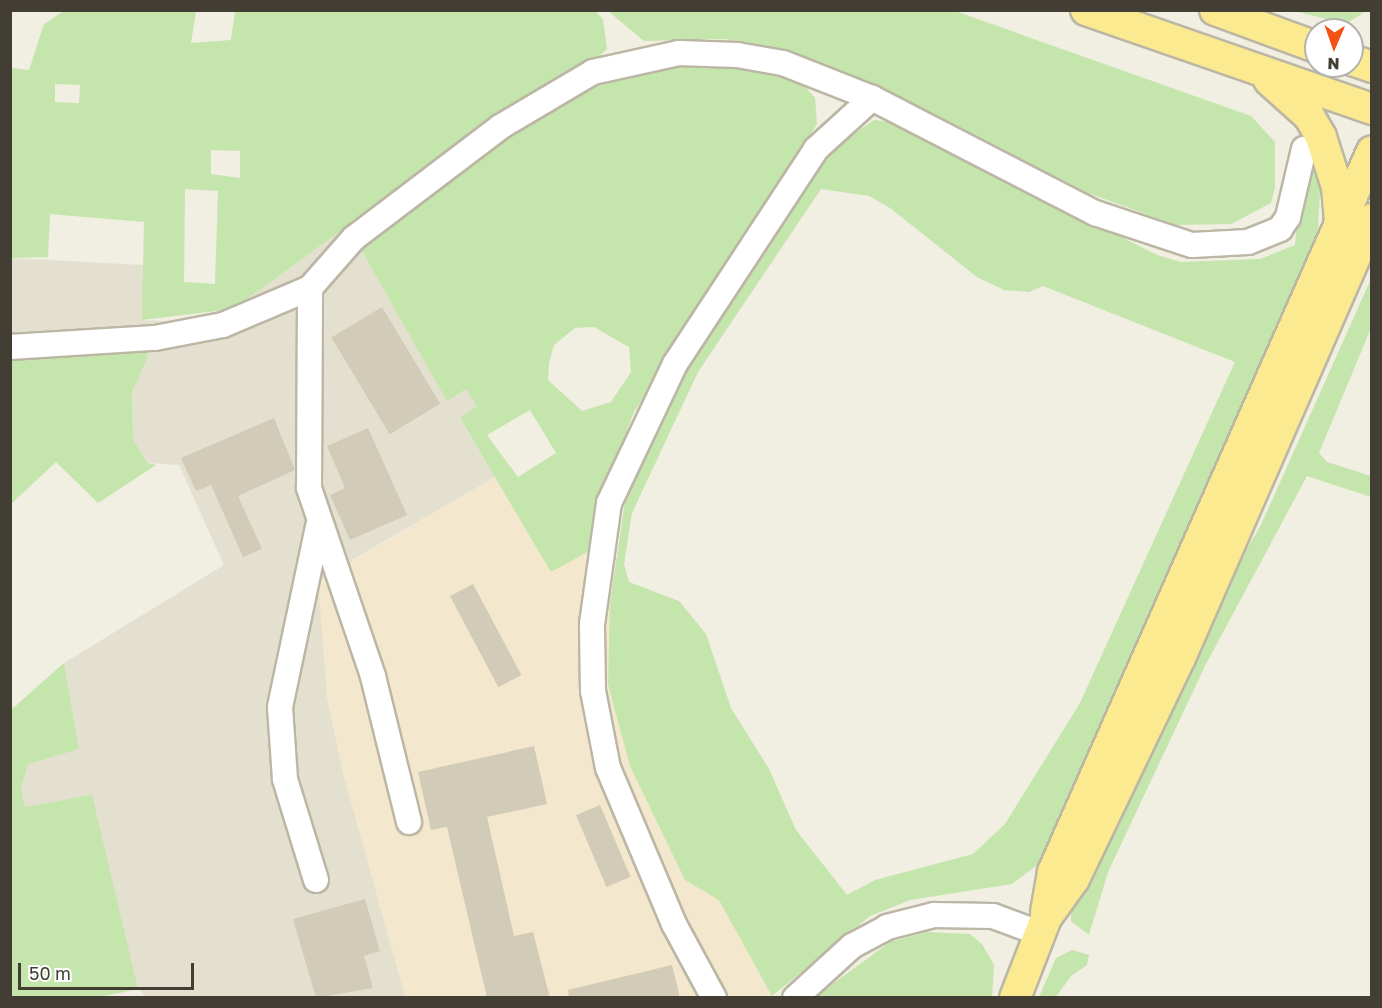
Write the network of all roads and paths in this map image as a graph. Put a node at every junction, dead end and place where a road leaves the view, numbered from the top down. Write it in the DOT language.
graph roads {
  1 [pos="1086,10"];
  2 [pos="1215,10"];
  3 [pos="1304,43"];
  4 [pos="1255,69"];
  5 [pos="872,98"];
  6 [pos="1371,109"];
  7 [pos="1304,149"];
  8 [pos="1371,151"];
  9 [pos="1362,224"];
  10 [pos="310,288"];
  11 [pos="10,347"];
  12 [pos="318,525"];
  13 [pos="409,822"];
  14 [pos="316,880"];
  15 [pos="1042,926"];
  16 [pos="714,998"];
  17 [pos="795,998"];
  18 [pos="1015,998"];
  1 -- 4 [label="main road"];
  2 -- 3 [label="main road"];
  4 -- 6 [label="main road"];
  4 -- 9 [label="main road"];
  5 -- 7 [label="street"];
  5 -- 10 [label="street"];
  5 -- 16 [label="street"];
  8 -- 9 [label="main road"];
  9 -- 15 [label="main road"];
  10 -- 11 [label="street"];
  10 -- 12 [label="street"];
  12 -- 13 [label="street"];
  12 -- 14 [label="street"];
  15 -- 17 [label="street"];
  15 -- 18 [label="main road"];
}
